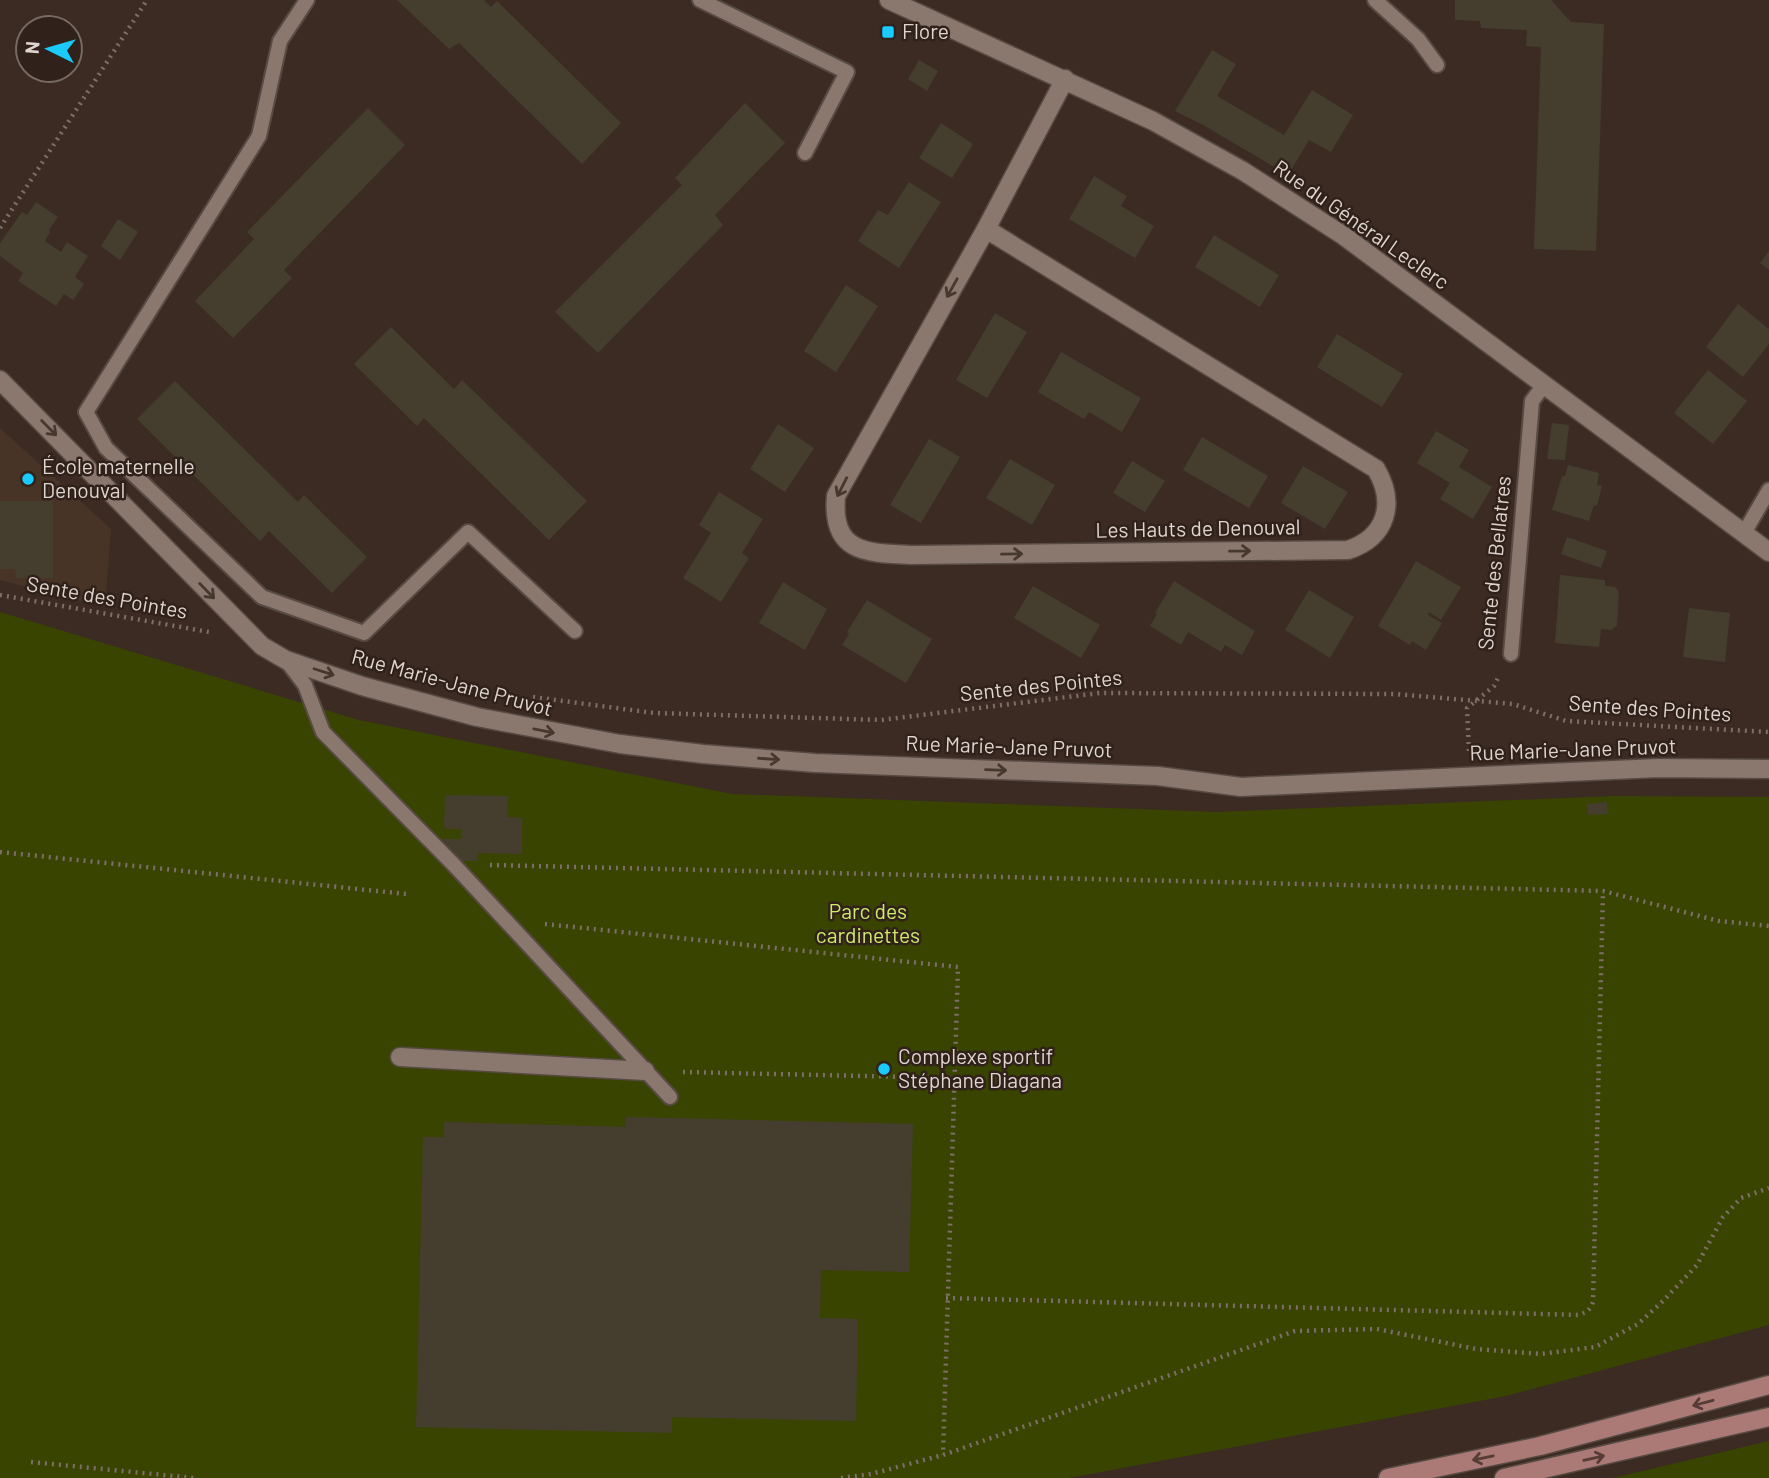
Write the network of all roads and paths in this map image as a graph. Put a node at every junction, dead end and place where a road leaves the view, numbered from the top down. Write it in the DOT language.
graph roads {
  1 [pos="147,0"];
  2 [pos="307,0"];
  3 [pos="700,0"];
  4 [pos="889,0"];
  5 [pos="1375,0"];
  6 [pos="1437,65"];
  7 [pos="1065,79"];
  8 [pos="805,153"];
  9 [pos="0,228"];
  10 [pos="986,229"];
  11 [pos="0,380"];
  12 [pos="1544,385"];
  13 [pos="1769,490"];
  14 [pos="1744,533"];
  15 [pos="1769,552"];
  16 [pos="0,595"];
  17 [pos="575,631"];
  18 [pos="209,632"];
  19 [pos="1510,653"];
  20 [pos="286,660"];
  21 [pos="530,696"];
  22 [pos="1476,701"];
  23 [pos="1769,732"];
  24 [pos="1769,769"];
  25 [pos="1470,776"];
  26 [pos="0,852"];
  27 [pos="454,864"];
  28 [pos="1603,891"];
  29 [pos="406,894"];
  30 [pos="506,920"];
  31 [pos="1769,926"];
  32 [pos="400,1057"];
  33 [pos="645,1071"];
  34 [pos="955,1078"];
  35 [pos="670,1097"];
  36 [pos="1769,1188"];
  37 [pos="946,1298"];
  38 [pos="1769,1385"];
  39 [pos="1769,1417"];
  40 [pos="943,1455"];
  41 [pos="31,1462"];
  42 [pos="194,1478"];
  43 [pos="841,1478"];
  44 [pos="1388,1478"];
  45 [pos="1504,1478"];
  1 -- 9 [label="path"];
  2 -- 17 [label="lane"];
  3 -- 8 [label="lane"];
  4 -- 7 [label="street, Rue du Général Leclerc"];
  5 -- 6 [label="lane"];
  7 -- 10 [label="street, Les Hauts de Denouval"];
  7 -- 12 [label="street, Rue du Général Leclerc"];
  10 -- 10 [label="street, Les Hauts de Denouval, one-way"];
  11 -- 20 [label="street, Rue Marie-Jane Pruvot, one-way"];
  12 -- 14 [label="street, Rue du Général Leclerc"];
  12 -- 19 [label="lane, Sente des Bellatres"];
  13 -- 14 [label="lane"];
  14 -- 15 [label="street, Rue du Général Leclerc"];
  16 -- 18 [label="path, Sente des Pointes"];
  19 -- 22 [label="path, Sente des Bellatres"];
  20 -- 25 [label="street, Rue Marie-Jane Pruvot, one-way"];
  20 -- 27 [label="lane"];
  21 -- 22 [label="path, Sente des Pointes"];
  22 -- 23 [label="path, Sente des Pointes"];
  22 -- 25 [label="path, Sente des Bellatres"];
  24 -- 25 [label="street, Rue Marie-Jane Pruvot"];
  26 -- 29 [label="path"];
  27 -- 28 [label="path"];
  27 -- 30 [label="lane"];
  28 -- 31 [label="path"];
  28 -- 37 [label="path"];
  30 -- 33 [label="lane"];
  30 -- 34 [label="path"];
  32 -- 33 [label="street"];
  33 -- 34 [label="path"];
  33 -- 35 [label="lane"];
  34 -- 37 [label="path"];
  36 -- 40 [label="path"];
  37 -- 40 [label="path"];
  38 -- 44 [label="main road, one-way"];
  45 -- 39 [label="main road, one-way"];
  40 -- 43 [label="path"];
  41 -- 42 [label="path"];
}
